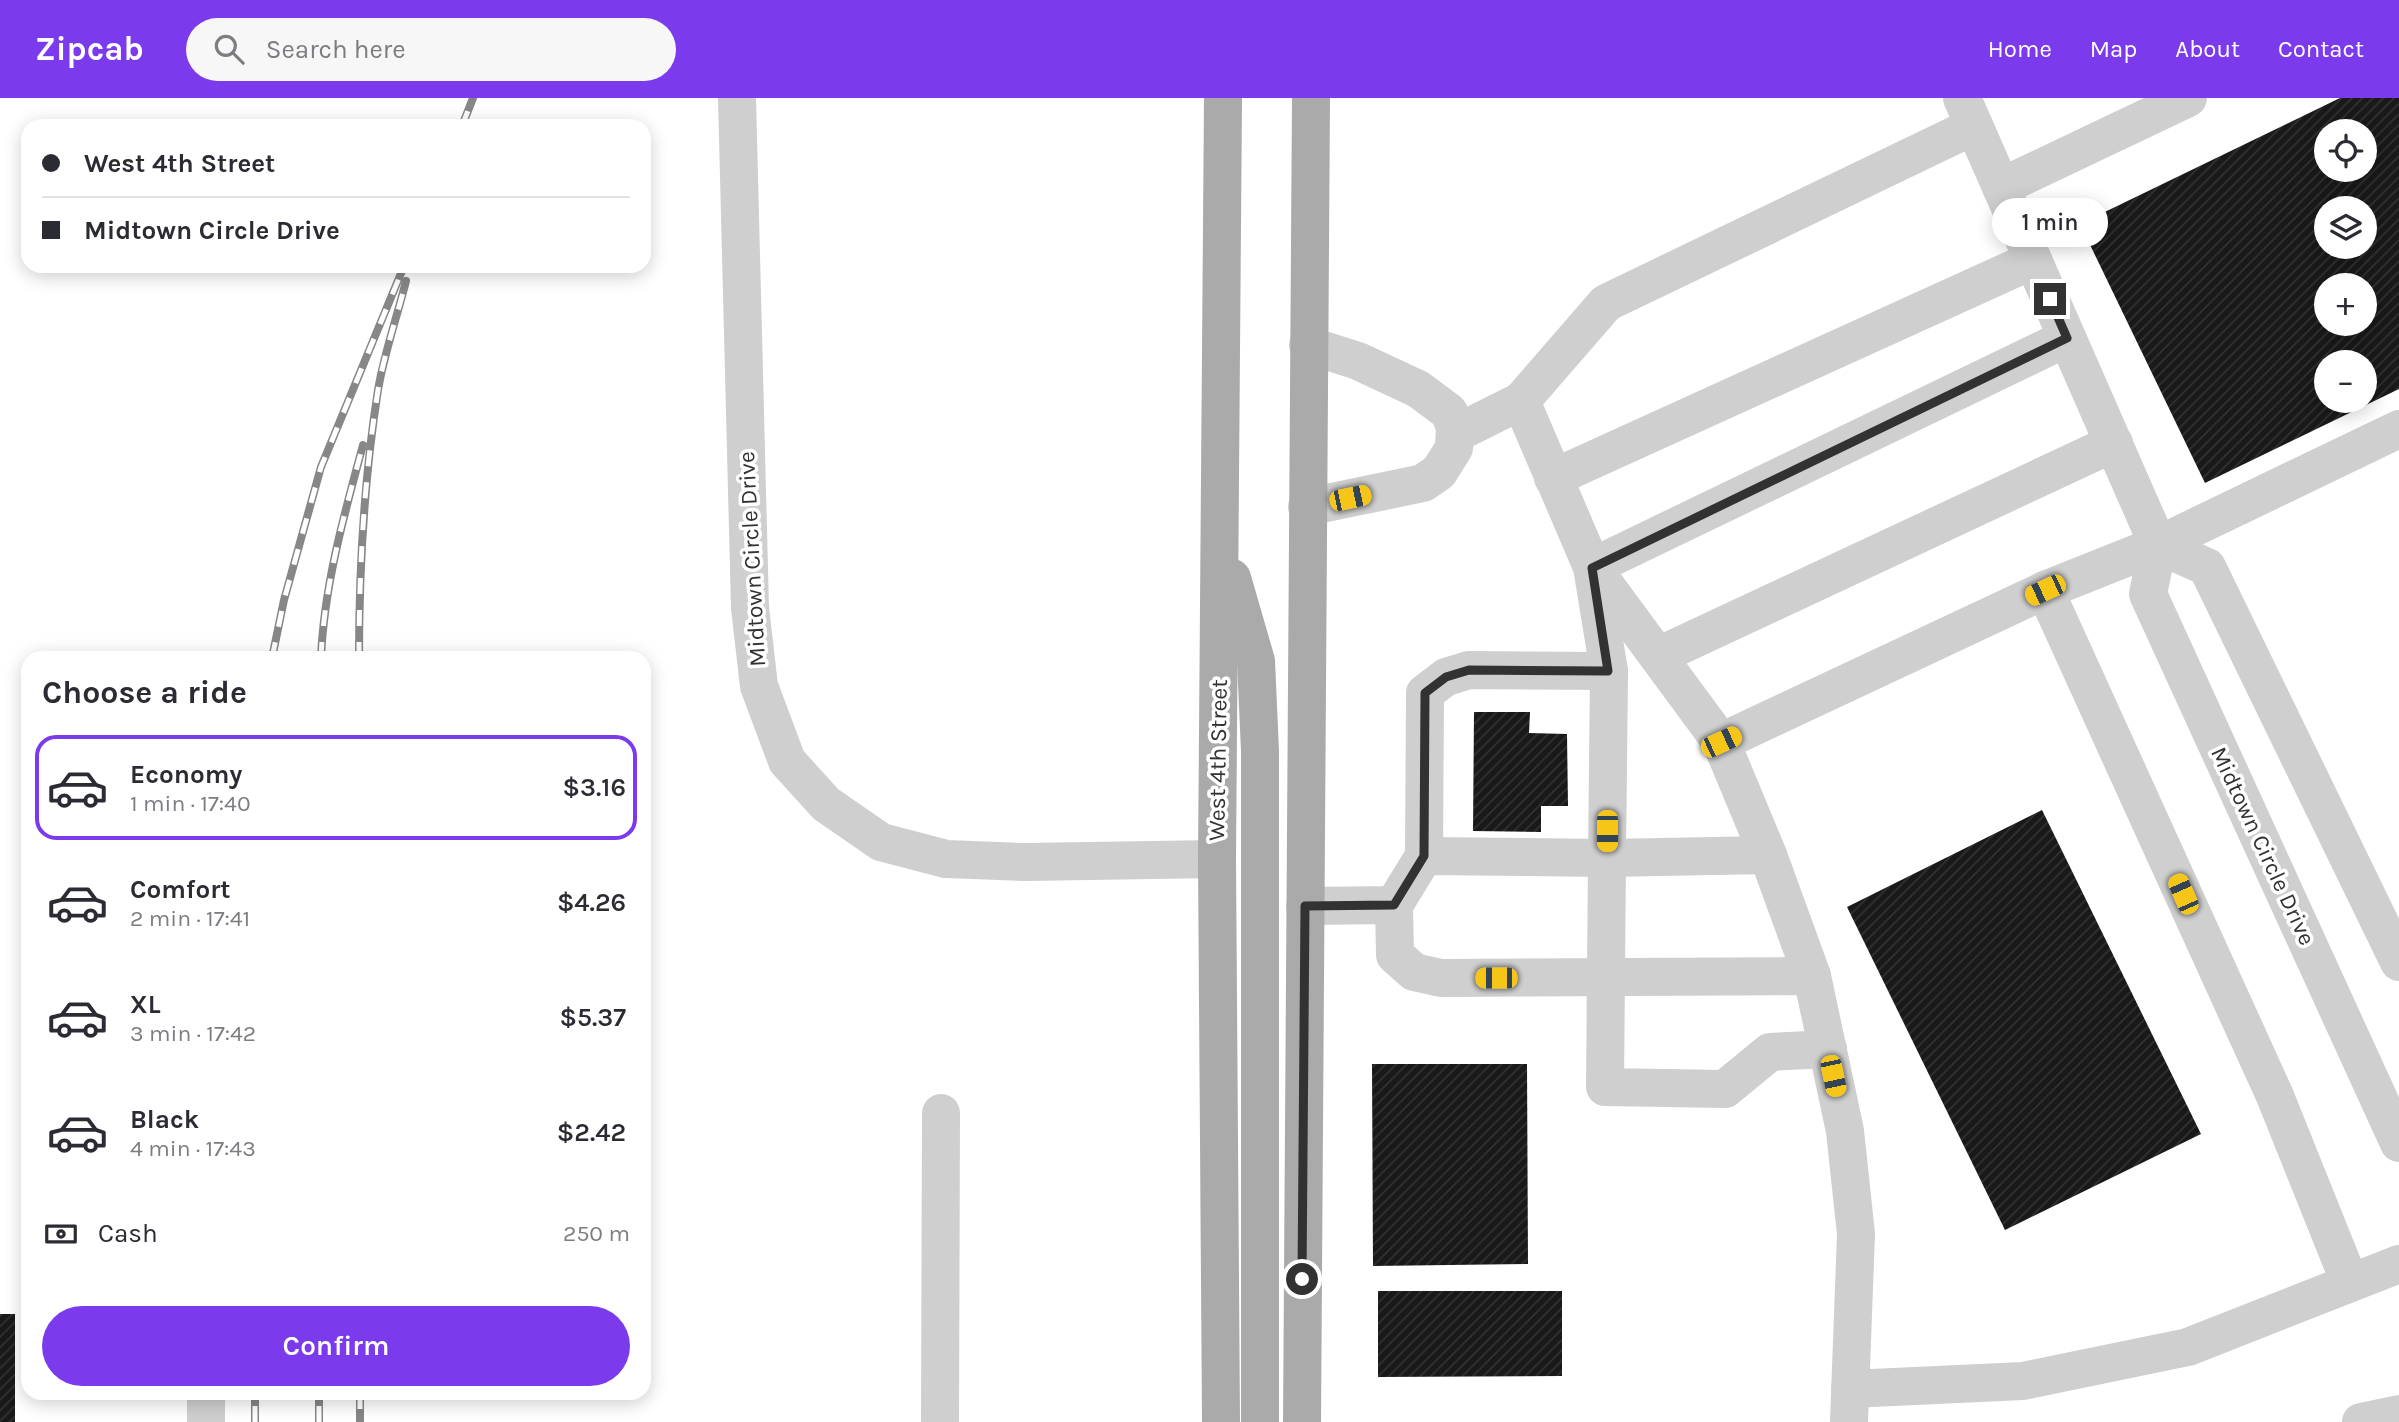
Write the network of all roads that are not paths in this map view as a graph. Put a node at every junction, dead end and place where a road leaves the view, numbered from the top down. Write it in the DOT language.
graph roads {
  1 [pos="737,98"];
  2 [pos="1223,98"];
  3 [pos="1311,98"];
  4 [pos="2189,98"];
  5 [pos="1968,112"];
  6 [pos="2001,187"];
  7 [pos="2033,260"];
  8 [pos="2067,338"];
  9 [pos="1308,345"];
  10 [pos="1521,401"];
  11 [pos="2399,429"];
  12 [pos="1455,434"];
  13 [pos="2114,443"];
  14 [pos="1553,478"];
  15 [pos="1307,507"];
  16 [pos="1220,539"];
  17 [pos="2158,545"];
  18 [pos="1592,568"];
  19 [pos="2045,590"];
  20 [pos="1658,656"];
  21 [pos="1608,671"];
  22 [pos="1721,742"];
  23 [pos="1768,855"];
  24 [pos="1424,856"];
  25 [pos="1607,858"];
  26 [pos="1217,859"];
  27 [pos="1394,905"];
  28 [pos="1305,906"];
  29 [pos="2399,962"];
  30 [pos="1812,976"];
  31 [pos="1605,977"];
  32 [pos="1828,1049"];
  33 [pos="941,1113"];
  34 [pos="2399,1143"];
  35 [pos="2399,1264"];
  36 [pos="2350,1283"];
  37 [pos="206,1400"];
  38 [pos="1849,1405"];
  39 [pos="2399,1414"];
  40 [pos="206,1422"];
  41 [pos="940,1422"];
  42 [pos="1221,1422"];
  43 [pos="1260,1422"];
  44 [pos="1301,1422"];
  45 [pos="2361,1422"];
  1 -- 26 [label="street, Midtown Circle Drive"];
  2 -- 16 [label="main road, West 4th Street"];
  3 -- 9 [label="main road"];
  4 -- 6 [label="street"];
  5 -- 6 [label="street"];
  5 -- 10 [label="street"];
  6 -- 7 [label="street"];
  7 -- 8 [label="street"];
  7 -- 14 [label="street"];
  8 -- 13 [label="street"];
  8 -- 18 [label="street"];
  9 -- 12 [label="street"];
  9 -- 15 [label="main road"];
  10 -- 12 [label="street"];
  10 -- 14 [label="street"];
  11 -- 17 [label="street"];
  12 -- 15 [label="street"];
  13 -- 17 [label="street"];
  13 -- 20 [label="street"];
  14 -- 18 [label="street"];
  15 -- 28 [label="main road"];
  16 -- 26 [label="main road, West 4th Street"];
  16 -- 43 [label="main road"];
  17 -- 19 [label="street"];
  17 -- 29 [label="street"];
  17 -- 34 [label="street, Midtown Circle Drive"];
  18 -- 20 [label="street"];
  18 -- 21 [label="street"];
  19 -- 22 [label="street"];
  19 -- 36 [label="street"];
  20 -- 22 [label="street"];
  21 -- 24 [label="street"];
  21 -- 25 [label="street"];
  22 -- 23 [label="street"];
  23 -- 25 [label="street"];
  23 -- 30 [label="street"];
  24 -- 25 [label="street"];
  24 -- 27 [label="street"];
  25 -- 31 [label="street"];
  26 -- 42 [label="main road, West 4th Street"];
  27 -- 28 [label="street"];
  27 -- 31 [label="street"];
  28 -- 44 [label="main road"];
  30 -- 31 [label="street"];
  30 -- 32 [label="street"];
  31 -- 32 [label="street"];
  32 -- 38 [label="street"];
  33 -- 41 [label="street"];
  35 -- 36 [label="street"];
  36 -- 38 [label="street"];
  37 -- 40 [label="street"];
  39 -- 45 [label="street"];
}
